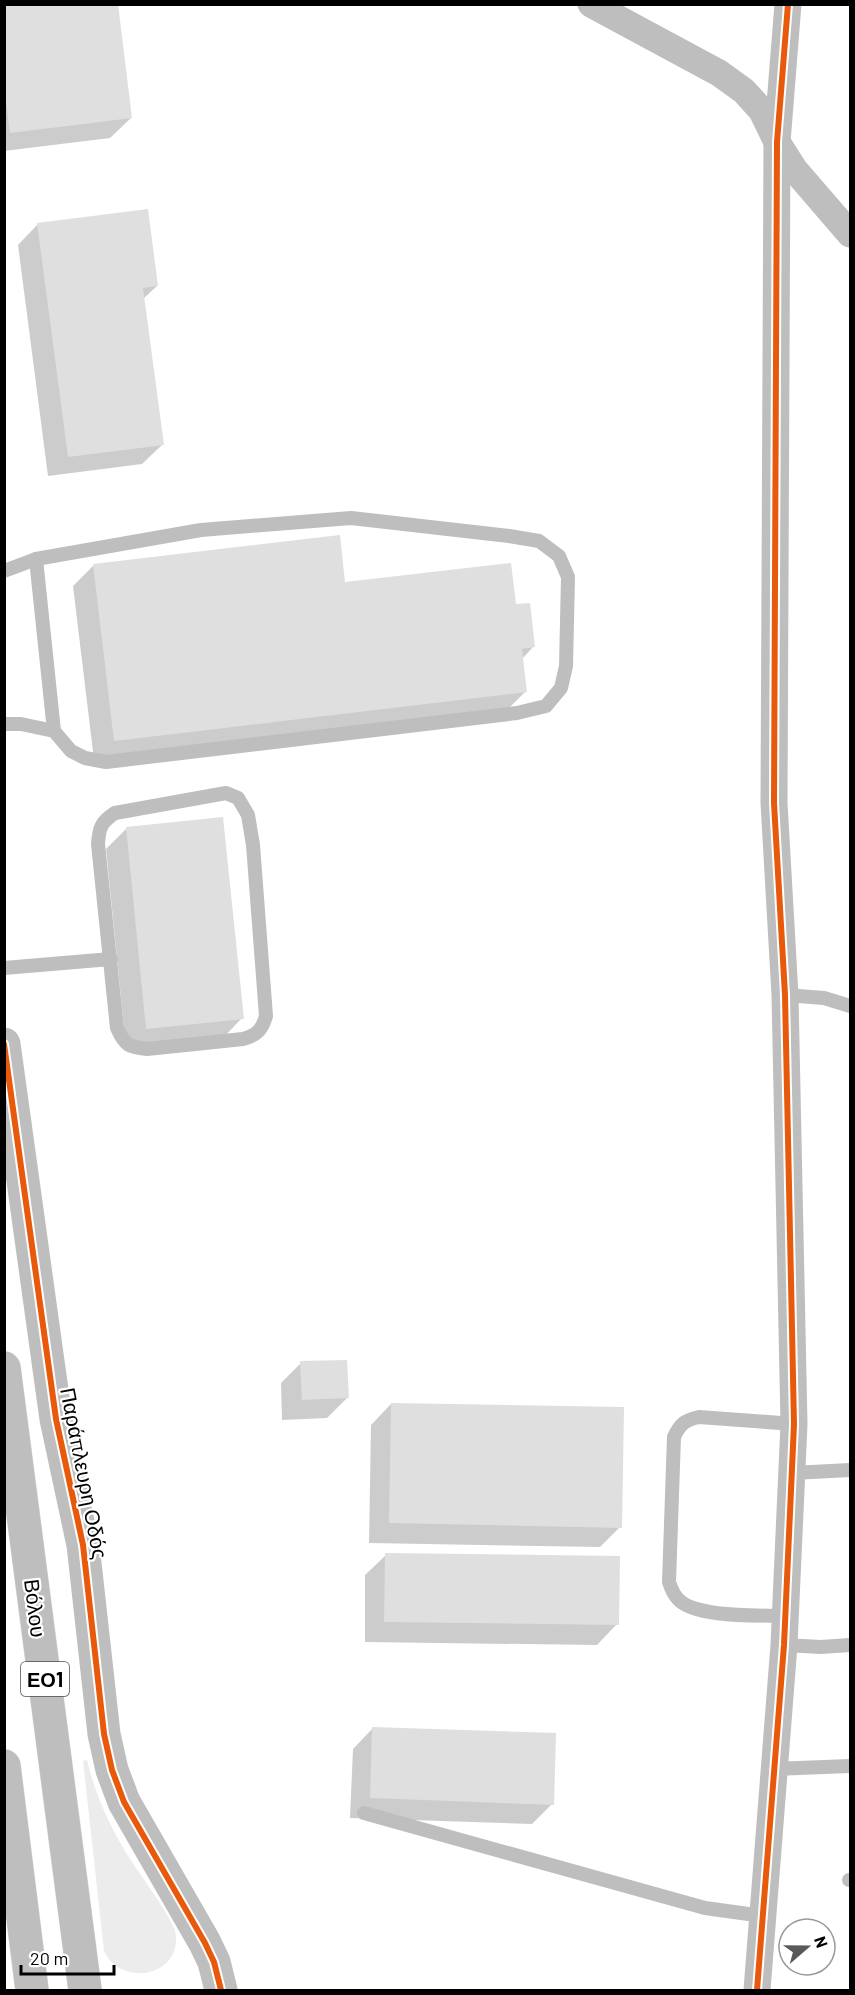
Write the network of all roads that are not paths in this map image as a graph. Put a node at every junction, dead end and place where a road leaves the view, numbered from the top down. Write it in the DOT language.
graph roads {
  1 [pos="591,4"];
  2 [pos="788,4"];
  3 [pos="777,142"];
  4 [pos="850,234"];
  5 [pos="36,559"];
  6 [pos="4,571"];
  7 [pos="4,724"];
  8 [pos="54,732"];
  9 [pos="111,960"];
  10 [pos="4,968"];
  11 [pos="785,995"];
  12 [pos="850,1006"];
  13 [pos="4,1044"];
  14 [pos="4,1368"];
  15 [pos="794,1424"];
  16 [pos="850,1470"];
  17 [pos="792,1473"];
  18 [pos="785,1616"];
  19 [pos="784,1645"];
  20 [pos="850,1645"];
  21 [pos="4,1766"];
  22 [pos="850,1766"];
  23 [pos="773,1769"];
  24 [pos="364,1814"];
  25 [pos="763,1916"];
  26 [pos="32,1990"];
  27 [pos="85,1990"];
  28 [pos="221,1990"];
  29 [pos="757,1990"];
  1 -- 3 [label="street"];
  2 -- 3 [label="street"];
  3 -- 4 [label="street"];
  3 -- 11 [label="street"];
  5 -- 6 [label="lane"];
  5 -- 8 [label="lane"];
  5 -- 8 [label="lane"];
  7 -- 8 [label="lane"];
  9 -- 9 [label="lane"];
  9 -- 10 [label="lane"];
  11 -- 12 [label="lane"];
  11 -- 15 [label="street"];
  13 -- 28 [label="street, Παράπλευρη Οδός"];
  14 -- 27 [label="street, Βόλου / ΕΟ1"];
  15 -- 17 [label="street"];
  15 -- 18 [label="lane"];
  16 -- 17 [label="lane"];
  17 -- 18 [label="street"];
  18 -- 19 [label="street"];
  19 -- 20 [label="lane"];
  19 -- 23 [label="street"];
  21 -- 26 [label="street"];
  22 -- 23 [label="lane"];
  23 -- 25 [label="street"];
  24 -- 25 [label="lane"];
  25 -- 29 [label="street"];
}
